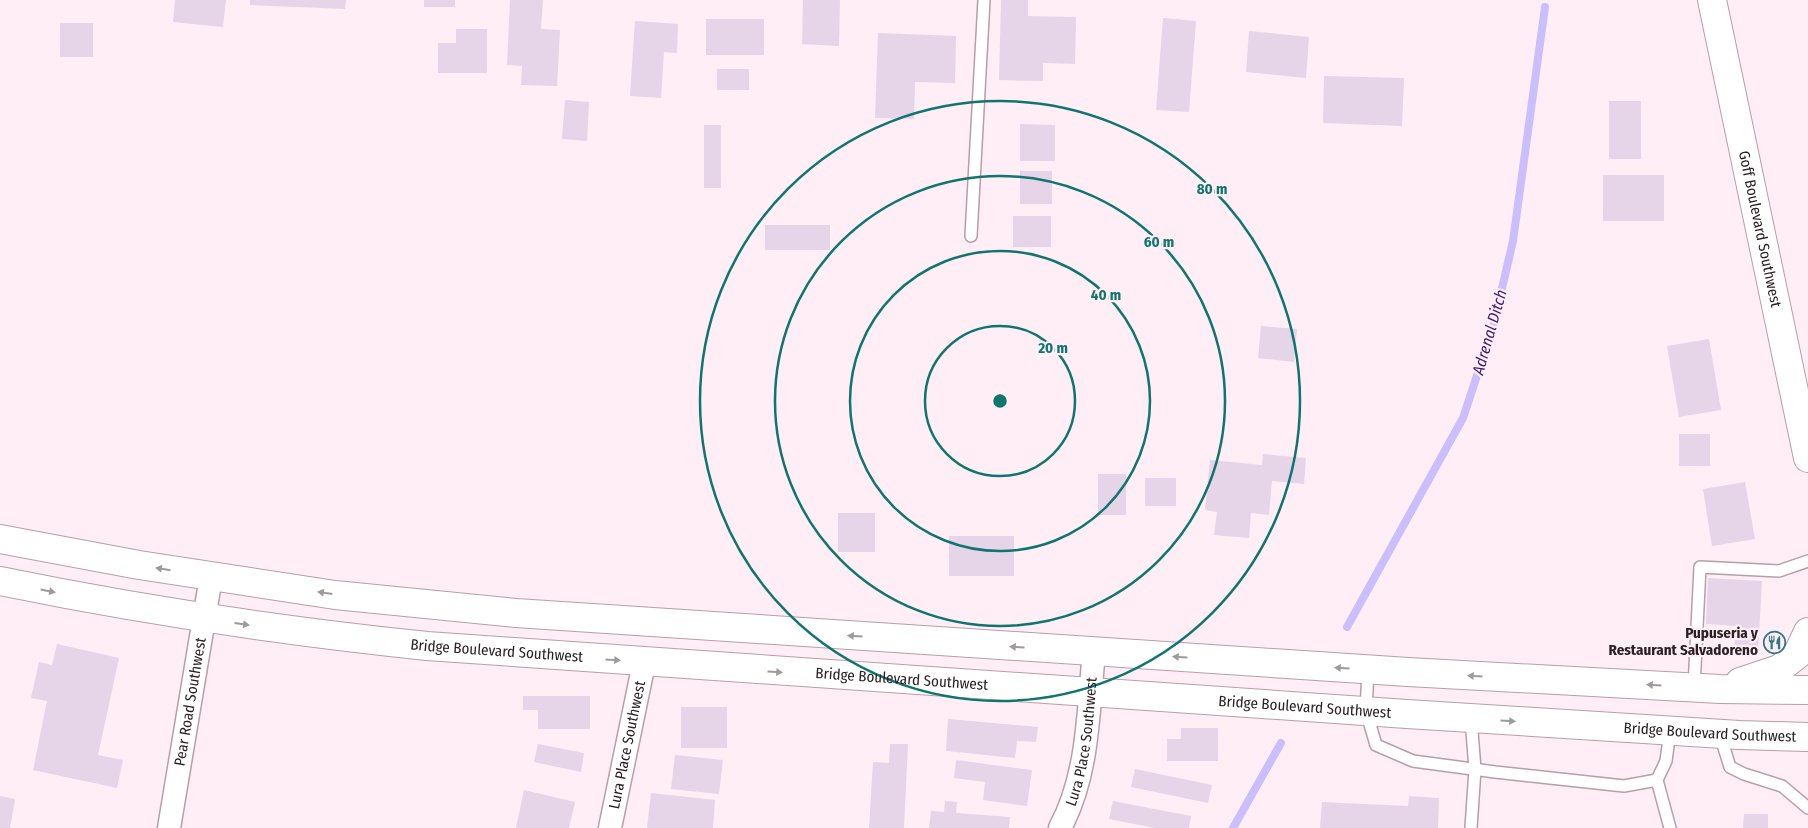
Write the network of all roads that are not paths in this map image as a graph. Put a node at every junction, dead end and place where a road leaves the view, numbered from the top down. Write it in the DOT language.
graph roads {
  1 [pos="984,0"];
  2 [pos="1712,0"];
  3 [pos="971,236"];
  4 [pos="1808,458"];
  5 [pos="0,539"];
  6 [pos="1808,561"];
  7 [pos="211,576"];
  8 [pos="0,581"];
  9 [pos="204,618"];
  10 [pos="1808,632"];
  11 [pos="1094,652"];
  12 [pos="644,662"];
  13 [pos="1368,670"];
  14 [pos="1707,688"];
  15 [pos="1808,690"];
  16 [pos="1090,693"];
  17 [pos="1366,711"];
  18 [pos="1471,719"];
  19 [pos="1670,731"];
  20 [pos="1719,734"];
  21 [pos="1808,737"];
  22 [pos="1475,769"];
  23 [pos="1657,780"];
  24 [pos="1808,808"];
  25 [pos="169,828"];
  26 [pos="610,828"];
  27 [pos="1060,828"];
  28 [pos="1470,828"];
  29 [pos="1670,828"];
  1 -- 3 [label="lane"];
  2 -- 4 [label="main road, Goff Boulevard Southwest"];
  7 -- 5 [label="main road, one-way"];
  6 -- 14 [label="lane"];
  7 -- 9 [label="street, Pear Road Southwest"];
  11 -- 7 [label="main road, one-way"];
  8 -- 9 [label="main road, Bridge Boulevard Southwest, one-way"];
  9 -- 12 [label="main road, Bridge Boulevard Southwest, one-way"];
  9 -- 25 [label="street, Pear Road Southwest"];
  10 -- 14 [label="main road"];
  13 -- 11 [label="main road, one-way"];
  11 -- 16 [label="street, Lura Place Southwest"];
  12 -- 16 [label="main road, Bridge Boulevard Southwest, one-way"];
  12 -- 26 [label="street, Lura Place Southwest"];
  14 -- 13 [label="main road, one-way"];
  13 -- 17 [label="lane"];
  14 -- 15 [label="main road"];
  16 -- 17 [label="main road, Bridge Boulevard Southwest"];
  16 -- 27 [label="street, Lura Place Southwest"];
  17 -- 18 [label="main road, Bridge Boulevard Southwest"];
  17 -- 22 [label="lane"];
  18 -- 19 [label="main road, Bridge Boulevard Southwest, one-way"];
  18 -- 22 [label="lane"];
  19 -- 20 [label="main road, Bridge Boulevard Southwest"];
  19 -- 23 [label="lane"];
  20 -- 21 [label="main road, Bridge Boulevard Southwest"];
  20 -- 24 [label="lane"];
  22 -- 23 [label="lane"];
  22 -- 28 [label="lane"];
  23 -- 29 [label="lane"];
}
